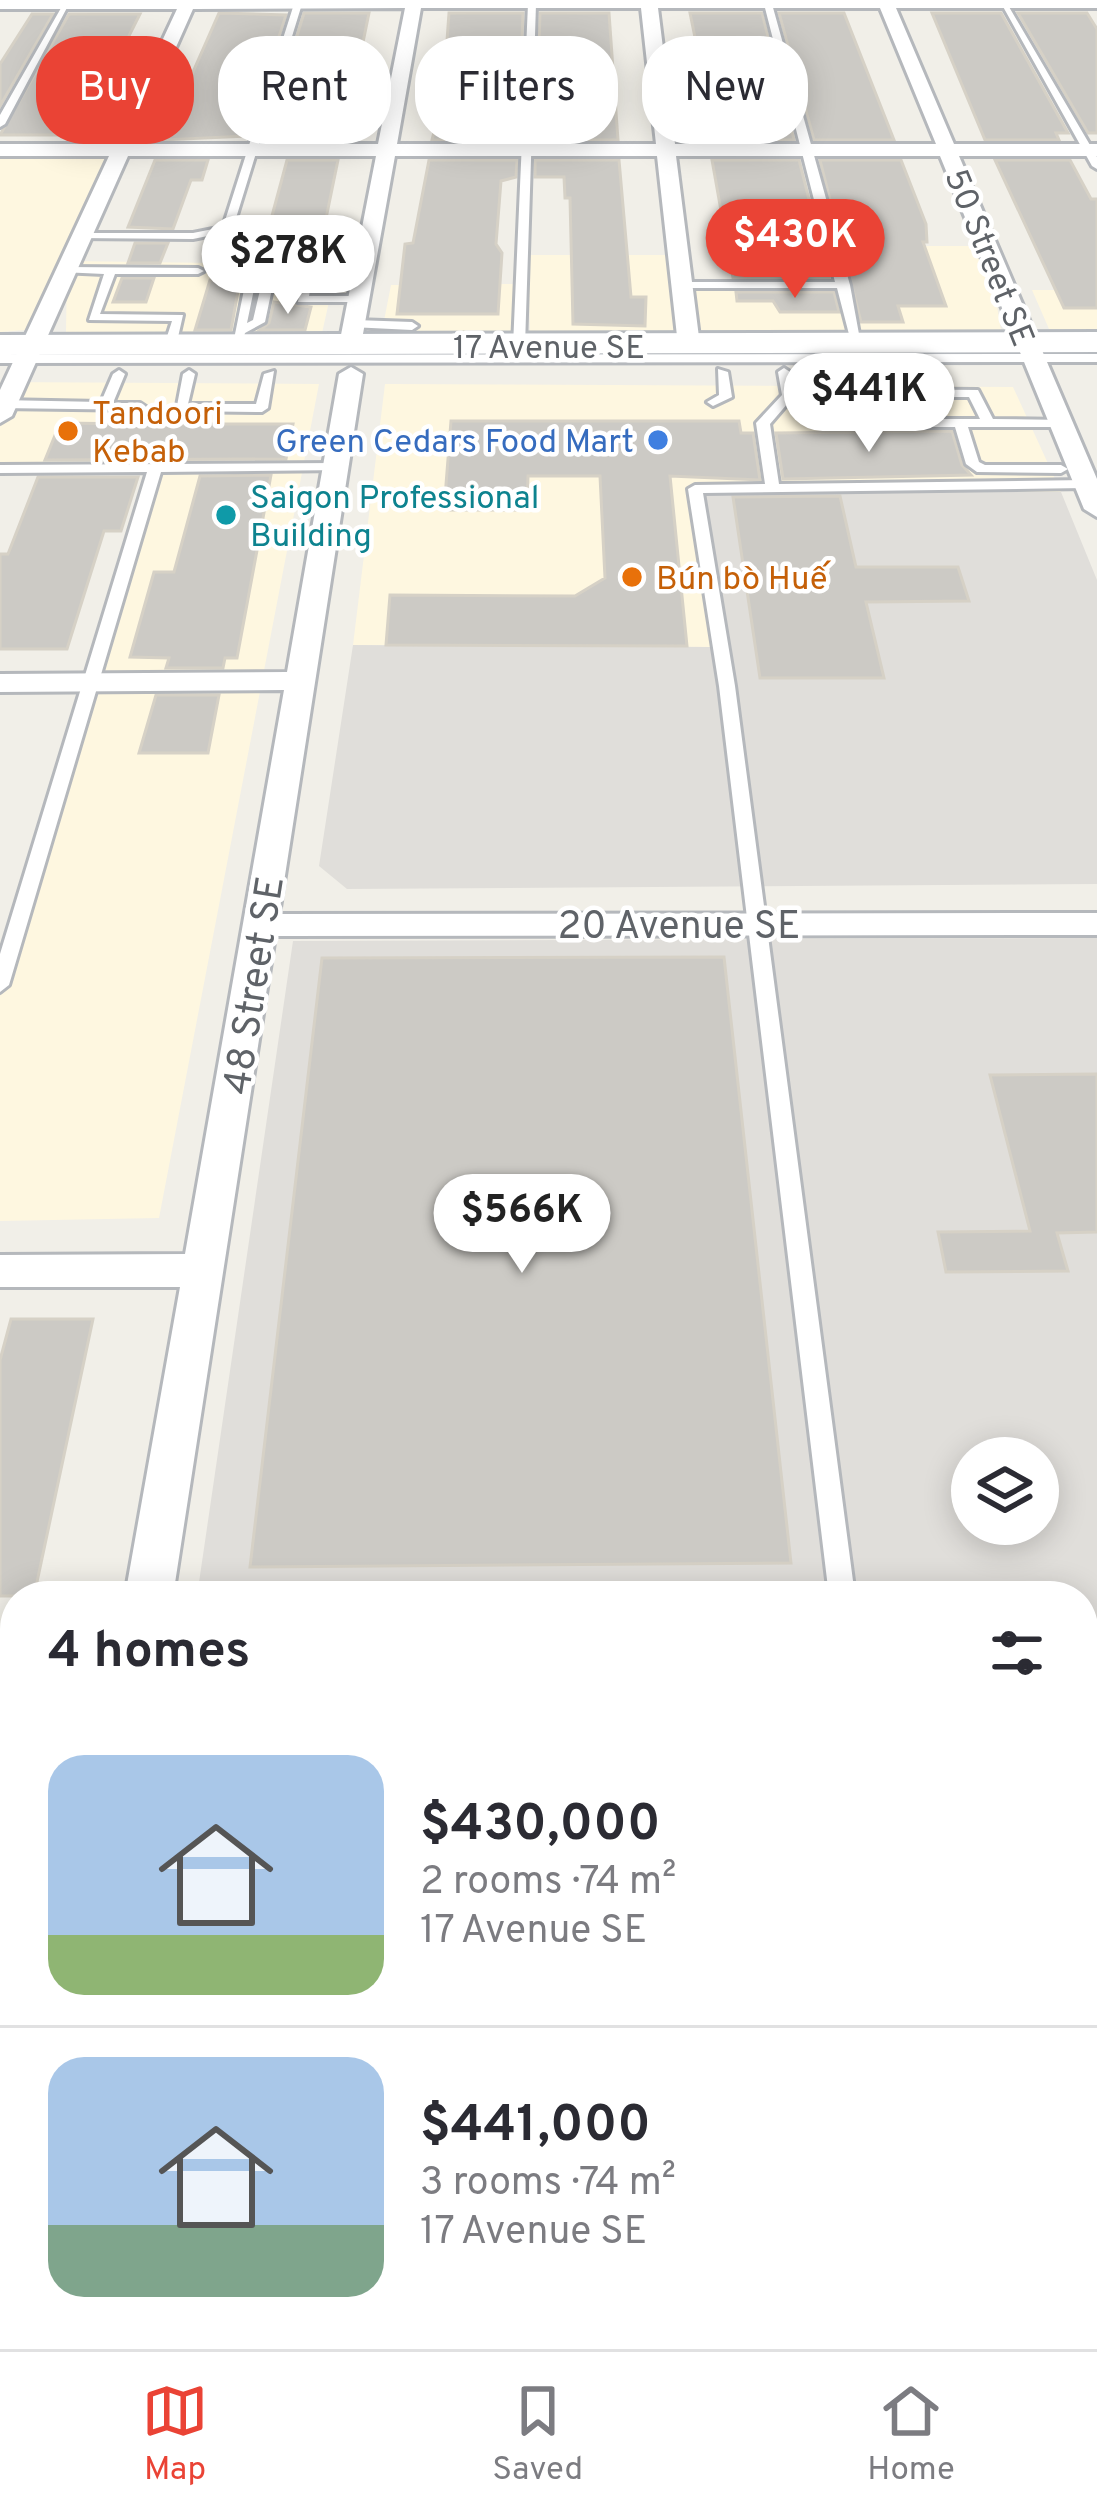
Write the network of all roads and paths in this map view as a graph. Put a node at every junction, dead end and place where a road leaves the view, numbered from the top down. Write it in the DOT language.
graph roads {
  1 [pos="188,2"];
  2 [pos="414,2"];
  3 [pos="1005,3"];
  4 [pos="1097,3"];
  5 [pos="0,4"];
  6 [pos="65,4"];
  7 [pos="298,4"];
  8 [pos="532,4"];
  9 [pos="649,4"];
  10 [pos="768,4"];
  11 [pos="886,4"];
  12 [pos="0,124"];
  13 [pos="122,150"];
  14 [pos="252,150"];
  15 [pos="390,150"];
  16 [pos="530,150"];
  17 [pos="668,150"];
  18 [pos="808,150"];
  19 [pos="947,150"];
  20 [pos="0,151"];
  21 [pos="1094,155"];
  22 [pos="81,236"];
  23 [pos="311,256"];
  24 [pos="368,256"];
  25 [pos="65,270"];
  26 [pos="111,271"];
  27 [pos="198,272"];
  28 [pos="685,285"];
  29 [pos="844,285"];
  30 [pos="359,300"];
  31 [pos="412,326"];
  32 [pos="238,338"];
  33 [pos="1097,342"];
  34 [pos="688,345"];
  35 [pos="519,346"];
  36 [pos="352,348"];
  37 [pos="1032,357"];
  38 [pos="1097,358"];
  39 [pos="180,360"];
  40 [pos="864,369"];
  41 [pos="784,372"];
  42 [pos="1097,373"];
  43 [pos="119,374"];
  44 [pos="9,376"];
  45 [pos="105,406"];
  46 [pos="140,407"];
  47 [pos="989,423"];
  48 [pos="1060,423"];
  49 [pos="961,424"];
  50 [pos="155,467"];
  51 [pos="338,467"];
  52 [pos="0,469"];
  53 [pos="1083,477"];
  54 [pos="772,486"];
  55 [pos="1097,509"];
  56 [pos="302,681"];
  57 [pos="0,683"];
  58 [pos="91,683"];
  59 [pos="758,924"];
  60 [pos="1097,924"];
  61 [pos="262,925"];
  62 [pos="0,985"];
  63 [pos="204,1270"];
  64 [pos="0,1271"];
  65 [pos="152,1581"];
  66 [pos="840,1581"];
  1 -- 6 [label="street"];
  1 -- 7 [label="street"];
  1 -- 13 [label="street"];
  2 -- 7 [label="street"];
  2 -- 8 [label="street"];
  2 -- 15 [label="street, 48 Street SE"];
  3 -- 4 [label="street"];
  3 -- 11 [label="street"];
  3 -- 21 [label="lane"];
  5 -- 6 [label="street"];
  6 -- 12 [label="lane"];
  7 -- 14 [label="lane"];
  8 -- 9 [label="street"];
  8 -- 16 [label="lane"];
  9 -- 10 [label="street"];
  9 -- 17 [label="street"];
  10 -- 11 [label="street"];
  10 -- 18 [label="lane"];
  11 -- 19 [label="street, 50 Street SE"];
  13 -- 14 [label="street"];
  13 -- 20 [label="street"];
  13 -- 22 [label="street"];
  14 -- 15 [label="street"];
  14 -- 22 [label="lane"];
  15 -- 16 [label="street"];
  15 -- 24 [label="street, 48 Street SE"];
  16 -- 17 [label="street"];
  16 -- 35 [label="lane"];
  17 -- 18 [label="street"];
  17 -- 28 [label="street"];
  18 -- 19 [label="street"];
  18 -- 29 [label="lane"];
  19 -- 21 [label="street"];
  19 -- 37 [label="street, 50 Street SE"];
  22 -- 25 [label="street"];
  23 -- 24 [label="lane"];
  23 -- 30 [label="lane"];
  23 -- 32 [label="lane"];
  24 -- 30 [label="street, 48 Street SE"];
  25 -- 26 [label="lane"];
  25 -- 44 [label="street"];
  26 -- 27 [label="lane"];
  26 -- 39 [label="lane"];
  28 -- 29 [label="lane"];
  28 -- 34 [label="street"];
  29 -- 40 [label="lane"];
  30 -- 36 [label="street, 48 Street SE"];
  31 -- 36 [label="lane"];
  32 -- 36 [label="main road, 17 Avenue SE"];
  32 -- 39 [label="main road, 17 Avenue SE"];
  33 -- 37 [label="main road, 17 Avenue SE"];
  34 -- 35 [label="main road, 17 Avenue SE"];
  34 -- 40 [label="main road, 17 Avenue SE"];
  35 -- 36 [label="main road, 17 Avenue SE"];
  36 -- 39 [label="main road, 17 Avenue SE"];
  36 -- 41 [label="main road, 17 Avenue SE"];
  36 -- 51 [label="street, 48 Street SE"];
  37 -- 38 [label="lane"];
  37 -- 40 [label="main road, 17 Avenue SE"];
  37 -- 42 [label="main road, 17 Avenue SE"];
  37 -- 44 [label="lane"];
  37 -- 48 [label="street, 50 Street SE"];
  39 -- 43 [label="main road, 17 Avenue SE"];
  39 -- 44 [label="main road, 17 Avenue SE"];
  40 -- 41 [label="main road, 17 Avenue SE"];
  40 -- 47 [label="lane"];
  40 -- 49 [label="lane"];
  41 -- 54 [label="lane"];
  43 -- 44 [label="main road, 17 Avenue SE"];
  43 -- 45 [label="lane"];
  44 -- 45 [label="lane"];
  45 -- 46 [label="lane"];
  47 -- 48 [label="lane"];
  47 -- 49 [label="lane"];
  48 -- 53 [label="street, 50 Street SE"];
  49 -- 53 [label="lane"];
  50 -- 51 [label="lane"];
  50 -- 52 [label="lane"];
  50 -- 58 [label="lane"];
  51 -- 56 [label="street, 48 Street SE"];
  53 -- 54 [label="lane"];
  53 -- 55 [label="street, 50 Street SE"];
  54 -- 59 [label="lane"];
  56 -- 58 [label="street"];
  56 -- 61 [label="street, 48 Street SE"];
  57 -- 58 [label="street"];
  58 -- 62 [label="lane"];
  59 -- 60 [label="street, 20 Avenue SE"];
  59 -- 61 [label="street, 20 Avenue SE"];
  59 -- 66 [label="lane"];
  61 -- 63 [label="street, 48 Street SE"];
  63 -- 64 [label="street"];
  63 -- 65 [label="street, 48 Street SE"];
}
